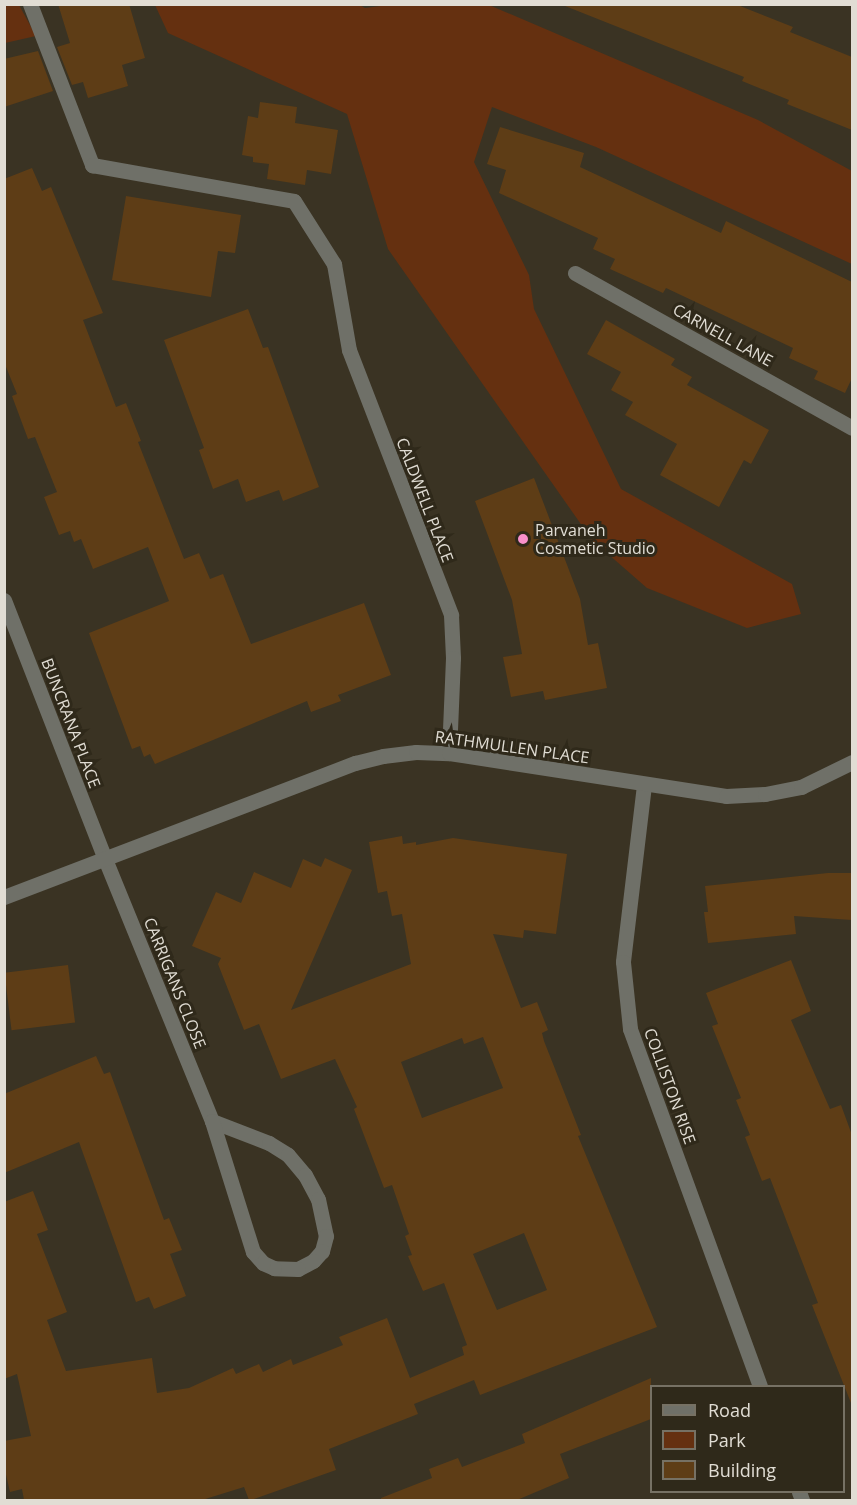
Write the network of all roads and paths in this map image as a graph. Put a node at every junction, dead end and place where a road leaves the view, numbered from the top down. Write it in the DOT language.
graph roads {
  1 [pos="30,4"];
  2 [pos="575,273"];
  3 [pos="852,428"];
  4 [pos="4,600"];
  5 [pos="449,753"];
  6 [pos="852,762"];
  7 [pos="644,785"];
  8 [pos="105,859"];
  9 [pos="4,897"];
  10 [pos="212,1121"];
  11 [pos="760,1385"];
  1 -- 5 [label="street, CALDWELL PLACE"];
  2 -- 3 [label="street, CARNELL LANE"];
  4 -- 8 [label="street, BUNCRANA PLACE"];
  5 -- 7 [label="street, RATHMULLEN PLACE"];
  5 -- 8 [label="street, RATHMULLEN PLACE"];
  6 -- 7 [label="street, RATHMULLEN PLACE"];
  7 -- 11 [label="street, COLLISTON RISE"];
  8 -- 9 [label="street, RATHMULLEN PLACE"];
  8 -- 10 [label="street, CARRIGANS CLOSE"];
  10 -- 10 [label="street, CARRIGANS CLOSE"];
}
